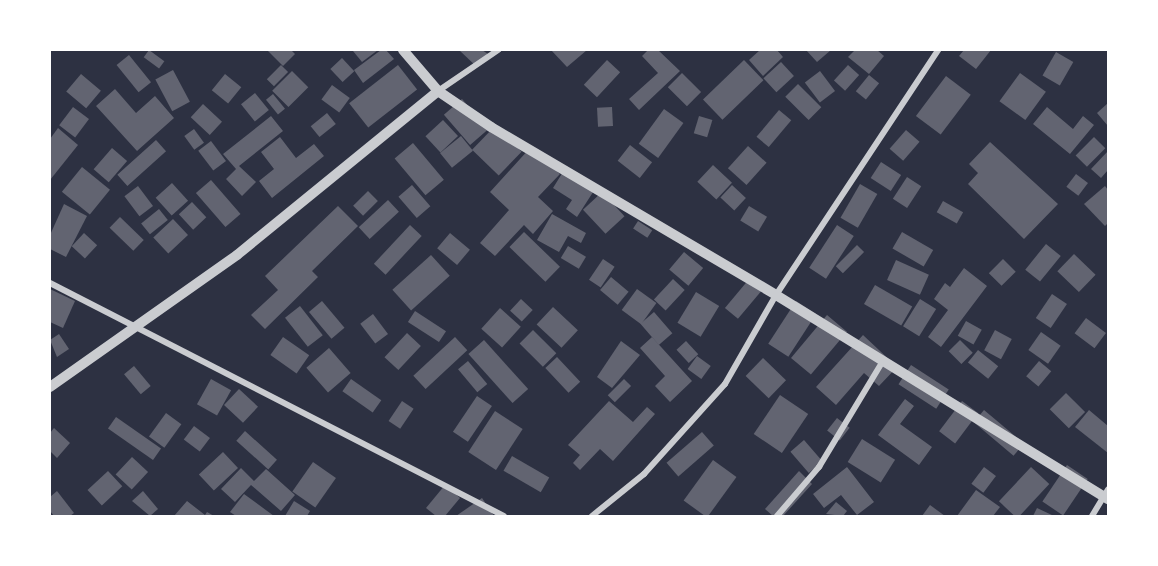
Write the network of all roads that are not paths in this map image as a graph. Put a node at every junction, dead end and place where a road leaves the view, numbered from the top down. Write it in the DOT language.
graph roads {
  1 [pos="403,50"];
  2 [pos="498,50"];
  3 [pos="938,50"];
  4 [pos="438,90"];
  5 [pos="50,283"];
  6 [pos="776,295"];
  7 [pos="136,330"];
  8 [pos="883,361"];
  9 [pos="50,387"];
  10 [pos="1107,495"];
  11 [pos="504,516"];
  12 [pos="592,516"];
  13 [pos="777,516"];
  14 [pos="1092,516"];
  1 -- 4 [label="street"];
  2 -- 4 [label="street"];
  3 -- 6 [label="street"];
  4 -- 6 [label="street"];
  4 -- 7 [label="street"];
  5 -- 7 [label="street"];
  6 -- 8 [label="street"];
  6 -- 12 [label="street"];
  7 -- 9 [label="street"];
  7 -- 11 [label="street"];
  8 -- 10 [label="street"];
  8 -- 13 [label="street"];
  10 -- 14 [label="street"];
}
